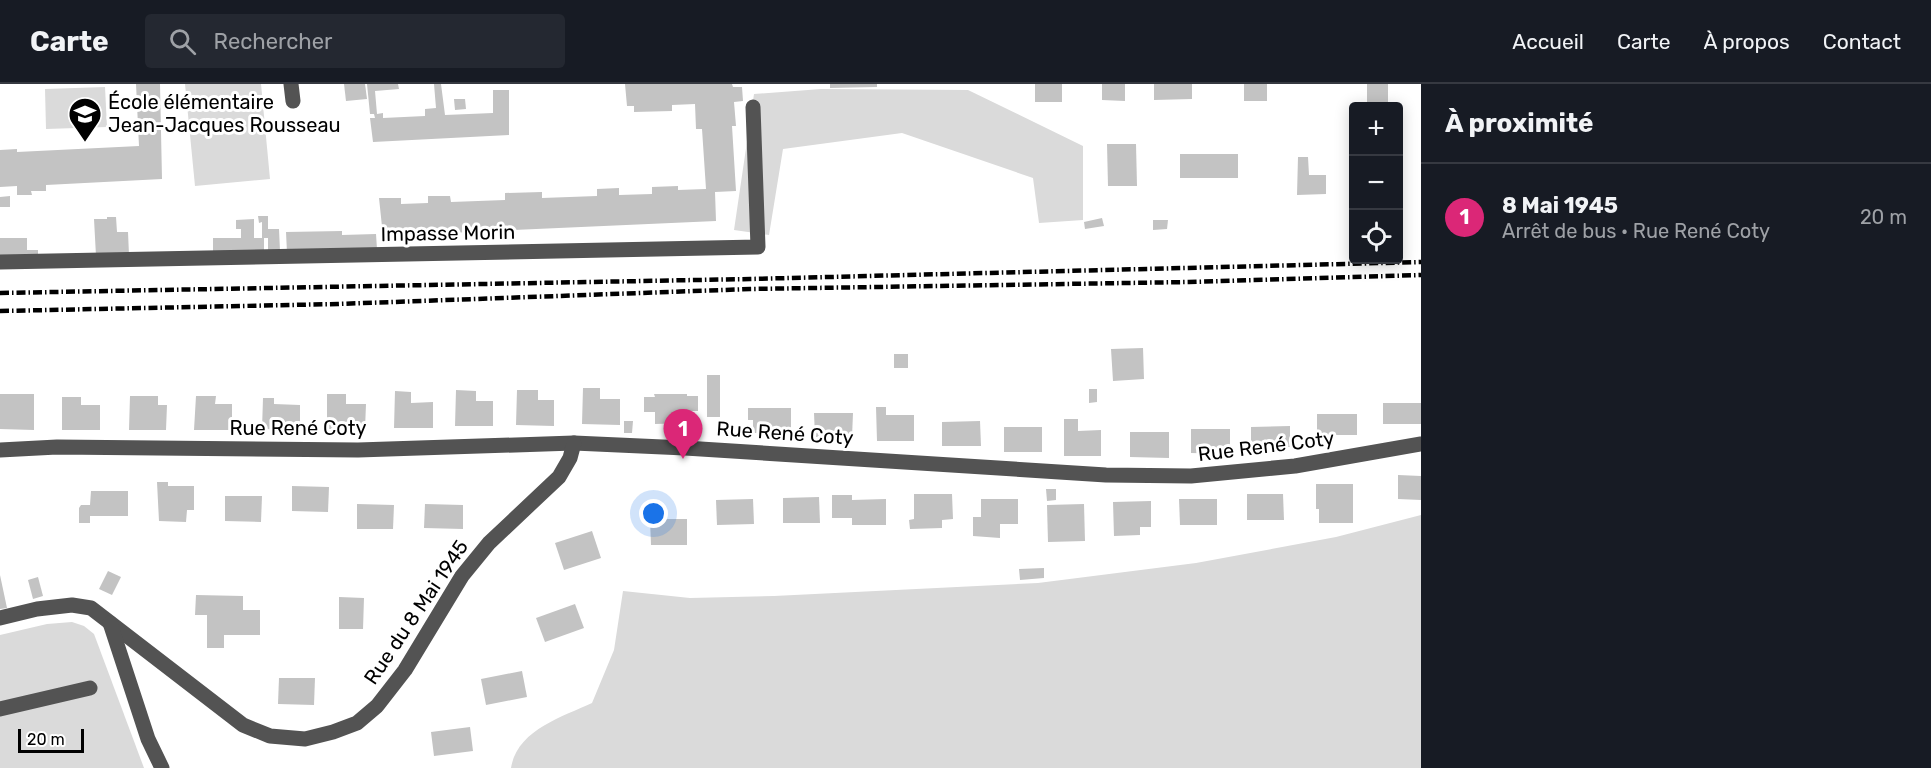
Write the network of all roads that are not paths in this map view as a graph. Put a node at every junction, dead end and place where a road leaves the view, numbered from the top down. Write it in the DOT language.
graph roads {
  1 [pos="291,84"];
  2 [pos="293,101"];
  3 [pos="753,107"];
  4 [pos="0,262"];
  5 [pos="574,443"];
  6 [pos="1421,444"];
  7 [pos="0,450"];
  8 [pos="0,618"];
  9 [pos="110,624"];
  10 [pos="90,688"];
  11 [pos="0,709"];
  12 [pos="162,768"];
  1 -- 2 [label="street"];
  3 -- 4 [label="street, Impasse Morin"];
  5 -- 6 [label="street, Rue René Coty"];
  5 -- 7 [label="street, Rue René Coty"];
  5 -- 9 [label="street, Rue du 8 Mai 1945"];
  8 -- 9 [label="street, Rue du 8 Mai 1945"];
  9 -- 12 [label="street"];
  10 -- 11 [label="street"];
}
